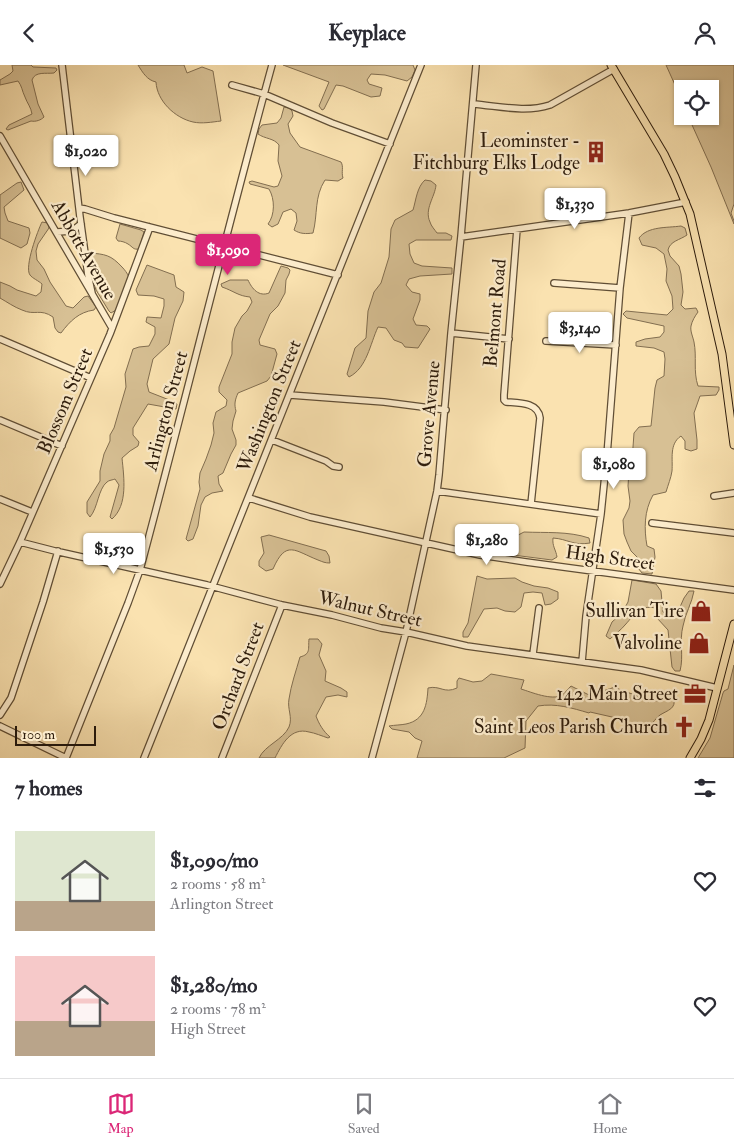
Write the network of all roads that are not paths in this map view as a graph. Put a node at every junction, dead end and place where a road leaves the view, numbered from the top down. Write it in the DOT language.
graph roads {
  1 [pos="62,65"];
  2 [pos="272,65"];
  3 [pos="421,65"];
  4 [pos="476,65"];
  5 [pos="612,67"];
  6 [pos="232,85"];
  7 [pos="264,94"];
  8 [pos="473,104"];
  9 [pos="0,136"];
  10 [pos="390,144"];
  11 [pos="686,202"];
  12 [pos="79,208"];
  13 [pos="629,213"];
  14 [pos="81,224"];
  15 [pos="150,227"];
  16 [pos="517,229"];
  17 [pos="57,233"];
  18 [pos="461,237"];
  19 [pos="224,247"];
  20 [pos="338,275"];
  21 [pos="554,283"];
  22 [pos="620,288"];
  23 [pos="92,293"];
  24 [pos="112,328"];
  25 [pos="451,333"];
  26 [pos="0,339"];
  27 [pos="509,339"];
  28 [pos="546,341"];
  29 [pos="616,345"];
  30 [pos="91,378"];
  31 [pos="290,395"];
  32 [pos="446,410"];
  33 [pos="0,420"];
  34 [pos="272,440"];
  35 [pos="734,445"];
  36 [pos="62,446"];
  37 [pos="339,467"];
  38 [pos="437,491"];
  39 [pos="734,493"];
  40 [pos="714,496"];
  41 [pos="248,498"];
  42 [pos="0,499"];
  43 [pos="531,504"];
  44 [pos="32,512"];
  45 [pos="601,514"];
  46 [pos="652,523"];
  47 [pos="734,533"];
  48 [pos="20,542"];
  49 [pos="426,543"];
  50 [pos="58,551"];
  51 [pos="140,570"];
  52 [pos="593,570"];
  53 [pos="0,585"];
  54 [pos="212,587"];
  55 [pos="734,590"];
  56 [pos="282,605"];
  57 [pos="539,608"];
  58 [pos="734,627"];
  59 [pos="406,631"];
  60 [pos="533,654"];
  61 [pos="582,662"];
  62 [pos="717,688"];
  63 [pos="0,715"];
  64 [pos="0,726"];
  65 [pos="66,758"];
  66 [pos="144,758"];
  67 [pos="222,758"];
  68 [pos="372,758"];
  69 [pos="690,758"];
  1 -- 12 [label="street"];
  2 -- 7 [label="street, Arlington Street"];
  3 -- 10 [label="street, Washington Street"];
  4 -- 8 [label="street, Grove Avenue"];
  5 -- 8 [label="street"];
  5 -- 11 [label="main road"];
  6 -- 7 [label="street"];
  7 -- 10 [label="street"];
  7 -- 19 [label="street, Arlington Street"];
  8 -- 18 [label="street, Grove Avenue"];
  9 -- 17 [label="street, Abbott Avenue"];
  10 -- 20 [label="street, Washington Street"];
  11 -- 13 [label="street"];
  11 -- 35 [label="main road"];
  12 -- 14 [label="street"];
  12 -- 15 [label="street"];
  13 -- 16 [label="street"];
  13 -- 22 [label="street"];
  14 -- 17 [label="street"];
  14 -- 23 [label="street"];
  15 -- 19 [label="street"];
  15 -- 24 [label="street, Blossom Street"];
  16 -- 18 [label="street"];
  16 -- 27 [label="street, Belmont Road"];
  17 -- 23 [label="street, Abbott Avenue"];
  18 -- 25 [label="street, Grove Avenue"];
  19 -- 20 [label="street"];
  19 -- 51 [label="street, Arlington Street"];
  20 -- 31 [label="street, Washington Street"];
  21 -- 22 [label="street"];
  22 -- 29 [label="street"];
  23 -- 24 [label="street, Abbott Avenue"];
  24 -- 30 [label="street, Blossom Street"];
  25 -- 27 [label="street"];
  25 -- 32 [label="street, Grove Avenue"];
  26 -- 30 [label="street"];
  27 -- 43 [label="street, Belmont Road"];
  28 -- 29 [label="street"];
  29 -- 45 [label="street"];
  30 -- 36 [label="street, Blossom Street"];
  31 -- 32 [label="street"];
  31 -- 34 [label="street, Washington Street"];
  32 -- 38 [label="street, Grove Avenue"];
  33 -- 36 [label="street"];
  34 -- 37 [label="street"];
  34 -- 41 [label="street, Washington Street"];
  36 -- 44 [label="street, Blossom Street"];
  38 -- 43 [label="street"];
  38 -- 49 [label="street, Grove Avenue"];
  39 -- 40 [label="street"];
  41 -- 49 [label="street, High Street"];
  41 -- 54 [label="street, Washington Street"];
  42 -- 44 [label="street"];
  43 -- 45 [label="street"];
  44 -- 48 [label="street, Blossom Street"];
  45 -- 52 [label="street"];
  46 -- 47 [label="street"];
  48 -- 50 [label="street, Walnut Street"];
  48 -- 53 [label="street, Blossom Street"];
  49 -- 52 [label="street, High Street"];
  49 -- 59 [label="street, Grove Avenue"];
  50 -- 51 [label="street, Walnut Street"];
  50 -- 63 [label="street"];
  51 -- 54 [label="street, Walnut Street"];
  51 -- 65 [label="street, Arlington Street"];
  52 -- 55 [label="street, High Street"];
  52 -- 61 [label="street"];
  54 -- 56 [label="street, Walnut Street"];
  54 -- 66 [label="street, Washington Street"];
  56 -- 59 [label="street, Walnut Street"];
  56 -- 67 [label="street, Orchard Street"];
  57 -- 60 [label="street"];
  58 -- 62 [label="main road"];
  59 -- 60 [label="street, Walnut Street"];
  59 -- 68 [label="street, Grove Avenue"];
  60 -- 61 [label="street, Walnut Street"];
  61 -- 62 [label="street, Walnut Street"];
  62 -- 69 [label="main road"];
  64 -- 65 [label="street"];
}
